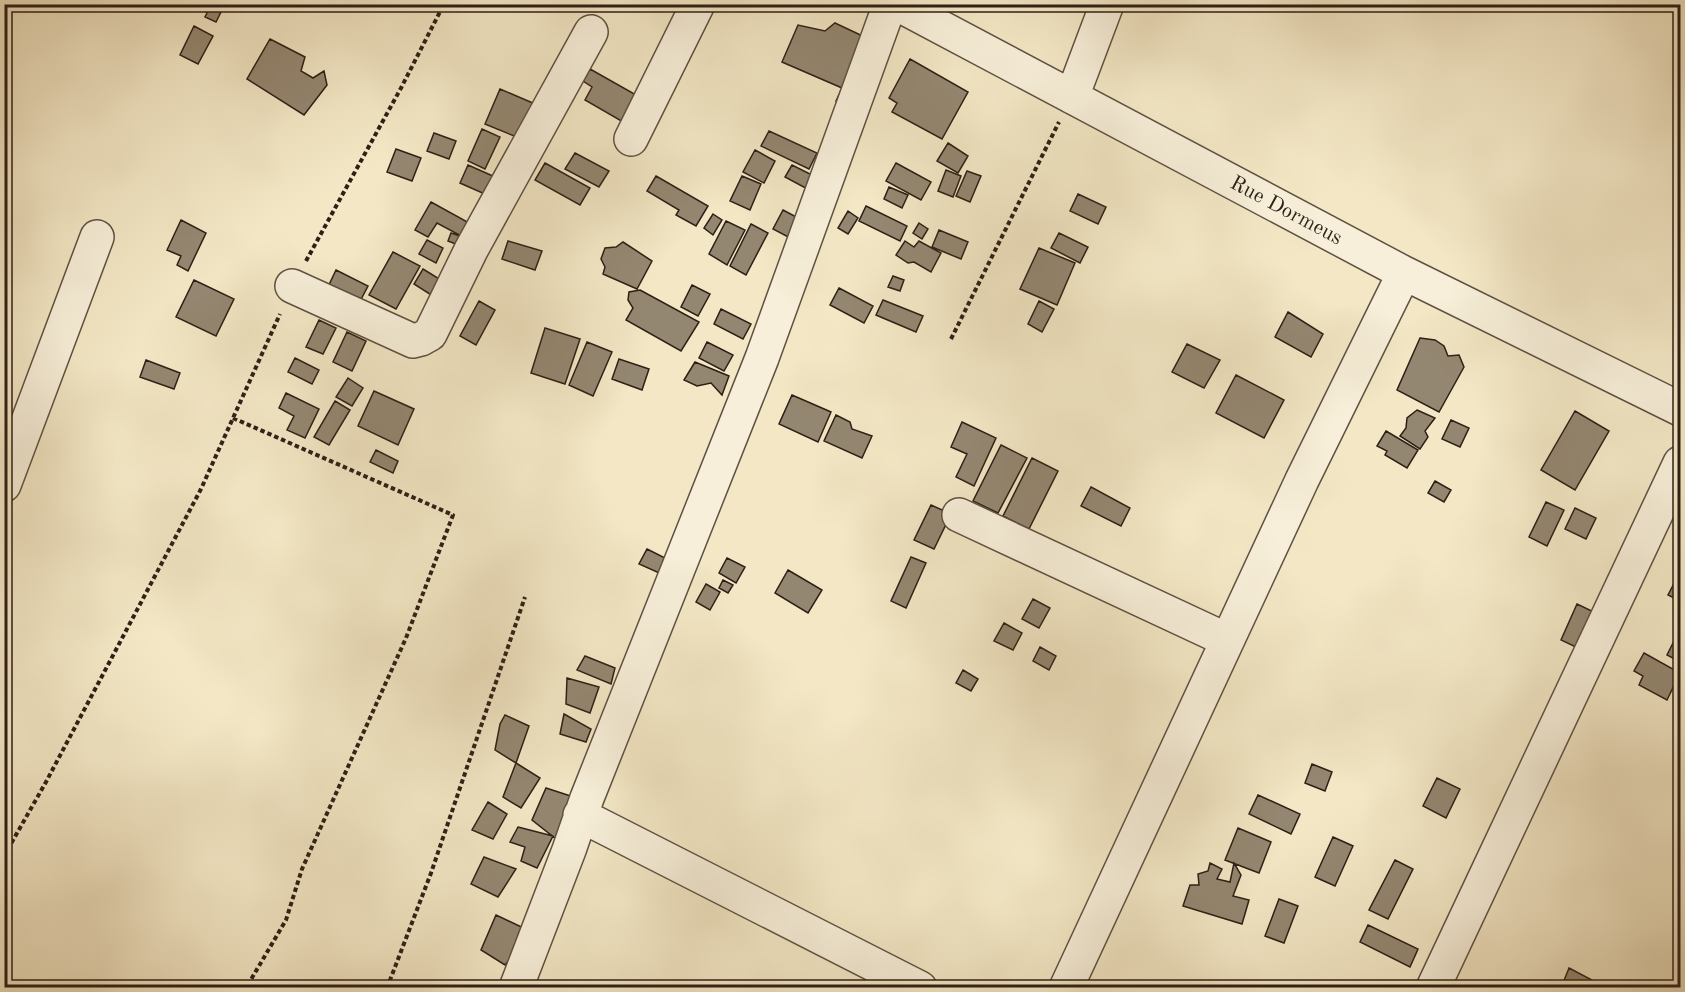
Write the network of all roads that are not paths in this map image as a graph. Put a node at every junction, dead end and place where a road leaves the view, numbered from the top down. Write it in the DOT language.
graph roads {
  1 [pos="698,4"];
  2 [pos="890,4"];
  3 [pos="897,4"];
  4 [pos="1107,4"];
  5 [pos="591,32"];
  6 [pos="1072,97"];
  7 [pos="630,139"];
  8 [pos="98,237"];
  9 [pos="1404,273"];
  10 [pos="292,286"];
  11 [pos="1680,409"];
  12 [pos="1680,464"];
  13 [pos="4,485"];
  14 [pos="959,515"];
  15 [pos="1227,640"];
  16 [pos="580,815"];
  17 [pos="516,987"];
  18 [pos="920,987"];
  19 [pos="1066,987"];
  20 [pos="1433,987"];
  1 -- 7 [label="street"];
  2 -- 16 [label="street"];
  3 -- 6 [label="street, Rue Dormeus"];
  4 -- 6 [label="street"];
  5 -- 10 [label="street"];
  6 -- 9 [label="street, Rue Dormeus"];
  8 -- 13 [label="street"];
  9 -- 11 [label="street, Rue Dormeus"];
  9 -- 15 [label="street"];
  12 -- 20 [label="street"];
  14 -- 15 [label="street"];
  15 -- 19 [label="street"];
  16 -- 17 [label="street"];
  16 -- 18 [label="street"];
}
